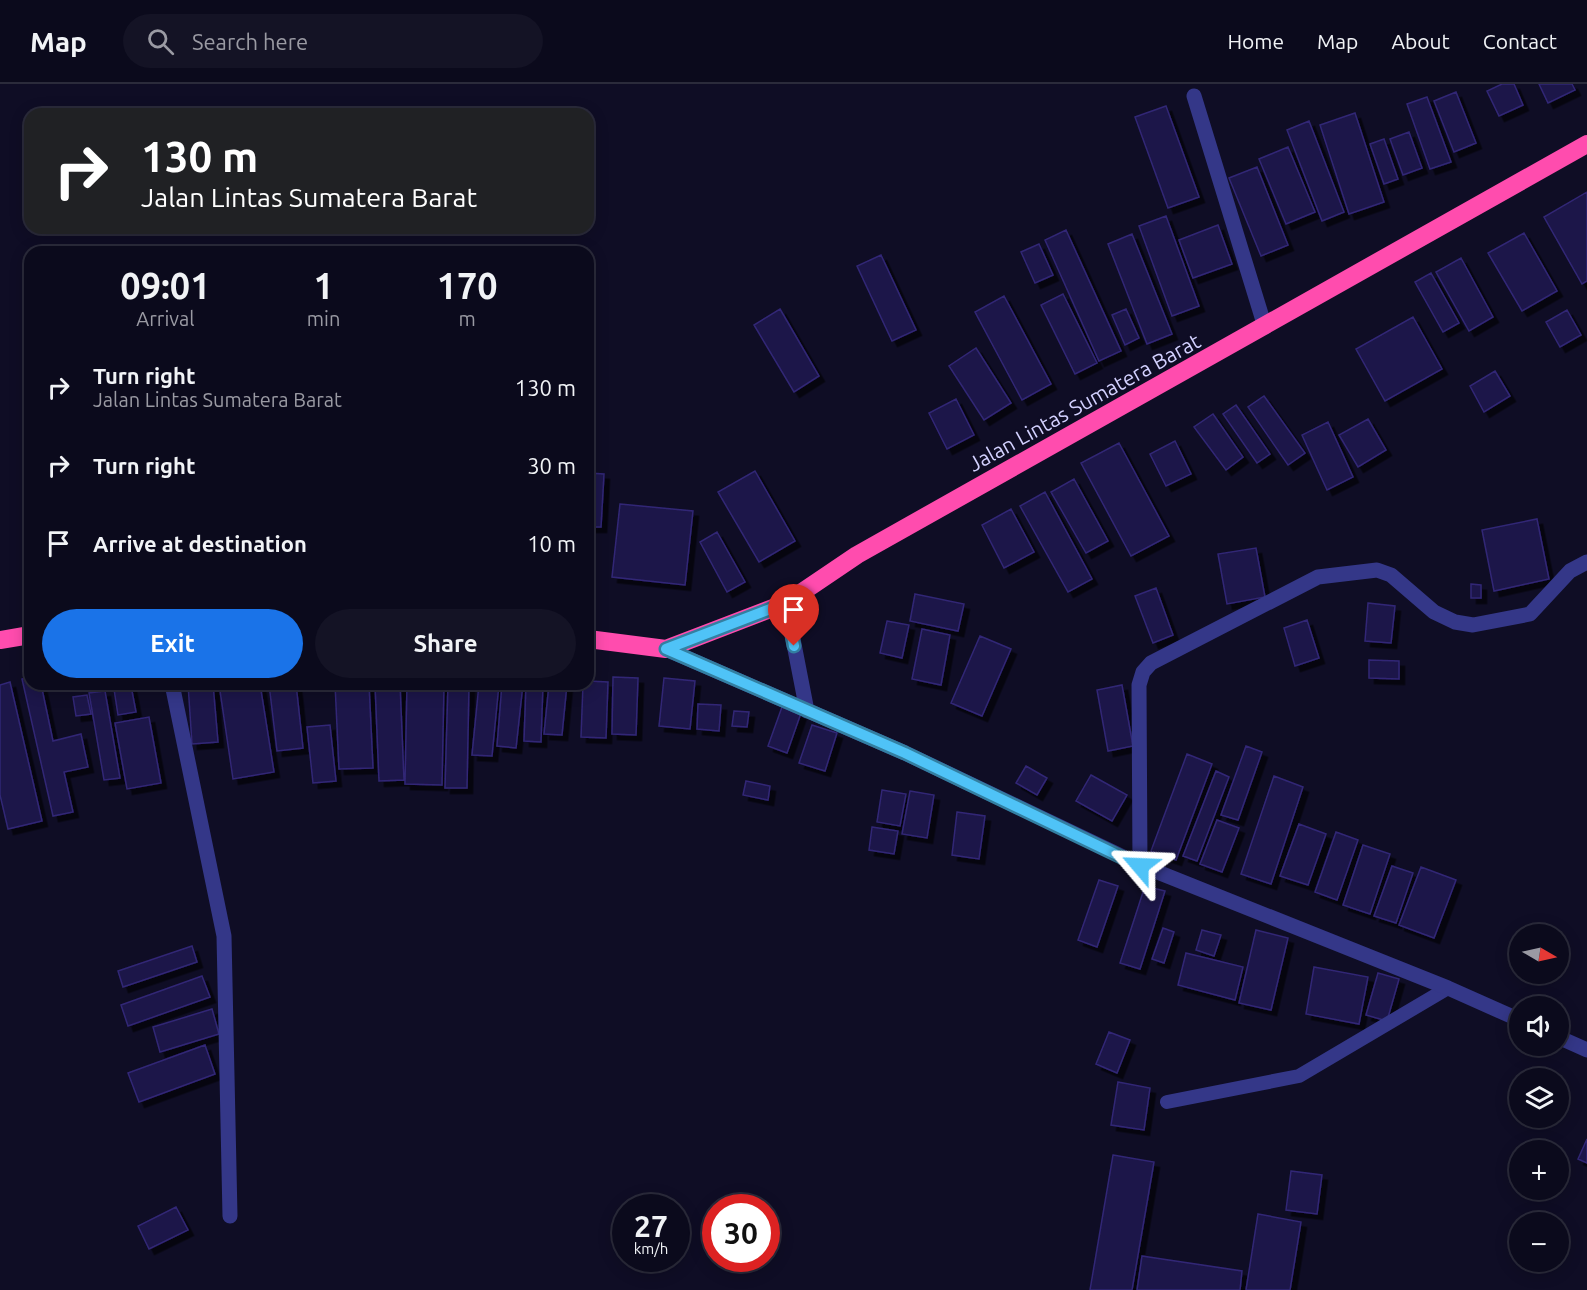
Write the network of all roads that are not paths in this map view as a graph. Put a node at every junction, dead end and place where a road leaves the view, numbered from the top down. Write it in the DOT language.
graph roads {
  1 [pos="1194,96"];
  2 [pos="1587,144"];
  3 [pos="1265,327"];
  4 [pos="1587,562"];
  5 [pos="786,603"];
  6 [pos="24,636"];
  7 [pos="0,640"];
  8 [pos="594,640"];
  9 [pos="666,649"];
  10 [pos="173,690"];
  11 [pos="807,711"];
  12 [pos="1140,866"];
  13 [pos="1448,987"];
  14 [pos="1509,1015"];
  15 [pos="1569,1042"];
  16 [pos="1587,1050"];
  17 [pos="1167,1102"];
  18 [pos="230,1216"];
  1 -- 3 [label="street"];
  2 -- 3 [label="highway, Jalan Lintas Sumatera Barat"];
  3 -- 5 [label="highway, Jalan Lintas Sumatera Barat"];
  4 -- 12 [label="street"];
  5 -- 9 [label="highway, Jalan Lintas Sumatera Barat"];
  5 -- 11 [label="street"];
  6 -- 7 [label="highway"];
  8 -- 9 [label="highway, Jalan Lintas Sumatera Barat"];
  9 -- 11 [label="street"];
  10 -- 18 [label="street"];
  11 -- 12 [label="street"];
  12 -- 13 [label="street"];
  13 -- 14 [label="street"];
  13 -- 17 [label="lane"];
  15 -- 16 [label="street"];
}
